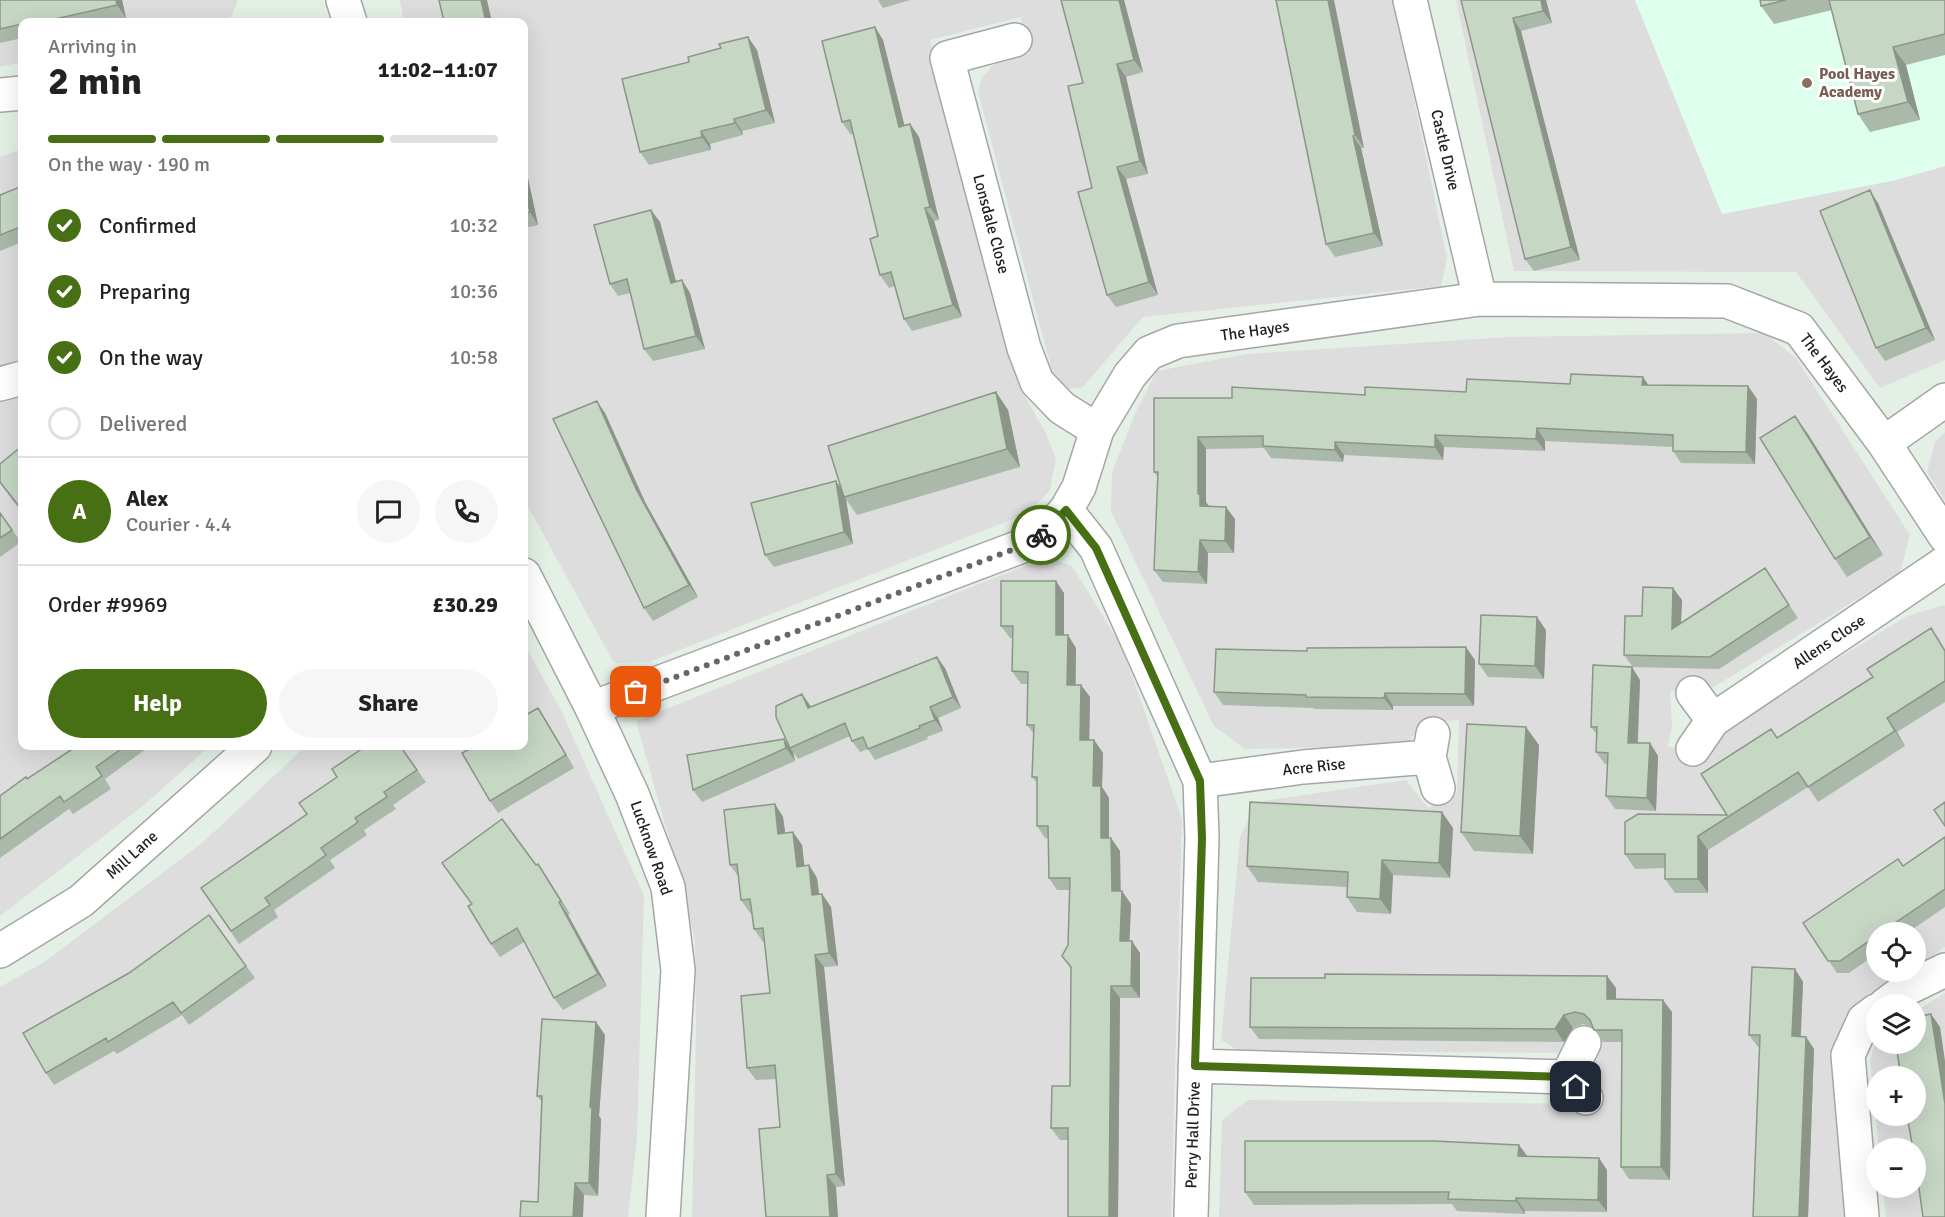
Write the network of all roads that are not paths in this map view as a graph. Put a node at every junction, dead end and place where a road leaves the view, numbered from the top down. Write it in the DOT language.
graph roads {
  1 [pos="343,0"];
  2 [pos="1410,0"];
  3 [pos="349,18"];
  4 [pos="1015,40"];
  5 [pos="18,93"];
  6 [pos="0,95"];
  7 [pos="1480,299"];
  8 [pos="18,379"];
  9 [pos="0,384"];
  10 [pos="1945,400"];
  11 [pos="1097,430"];
  12 [pos="1884,443"];
  13 [pos="1066,510"];
  14 [pos="1945,536"];
  15 [pos="1945,563"];
  16 [pos="528,583"];
  17 [pos="1693,693"];
  18 [pos="592,708"];
  19 [pos="1713,720"];
  20 [pos="1693,749"];
  21 [pos="251,750"];
  22 [pos="1200,781"];
  23 [pos="1438,788"];
  24 [pos="0,951"];
  25 [pos="1945,970"];
  26 [pos="1900,994"];
  27 [pos="1866,1018"];
  28 [pos="1584,1043"];
  29 [pos="1195,1066"];
  30 [pos="663,1217"];
  31 [pos="1191,1217"];
  32 [pos="1862,1217"];
  1 -- 3 [label="street"];
  2 -- 7 [label="street, Castle Drive"];
  4 -- 11 [label="street, Lonsdale Close"];
  5 -- 6 [label="street"];
  7 -- 11 [label="street, The Hayes"];
  7 -- 12 [label="street, The Hayes"];
  8 -- 9 [label="street"];
  10 -- 12 [label="street"];
  11 -- 13 [label="street, The Hayes"];
  12 -- 14 [label="street, The Hayes"];
  13 -- 18 [label="street, The Hayes"];
  13 -- 22 [label="street, Perry Hall Drive"];
  15 -- 19 [label="street, Allens Close"];
  16 -- 18 [label="street, Lucknow Road"];
  17 -- 19 [label="street"];
  18 -- 30 [label="street, Lucknow Road"];
  19 -- 20 [label="street, Allens Close"];
  21 -- 24 [label="street, Mill Lane"];
  22 -- 23 [label="street, Acre Rise"];
  22 -- 29 [label="street, Perry Hall Drive"];
  25 -- 26 [label="street"];
  27 -- 32 [label="street"];
  28 -- 29 [label="street"];
  29 -- 31 [label="street, Perry Hall Drive"];
}
